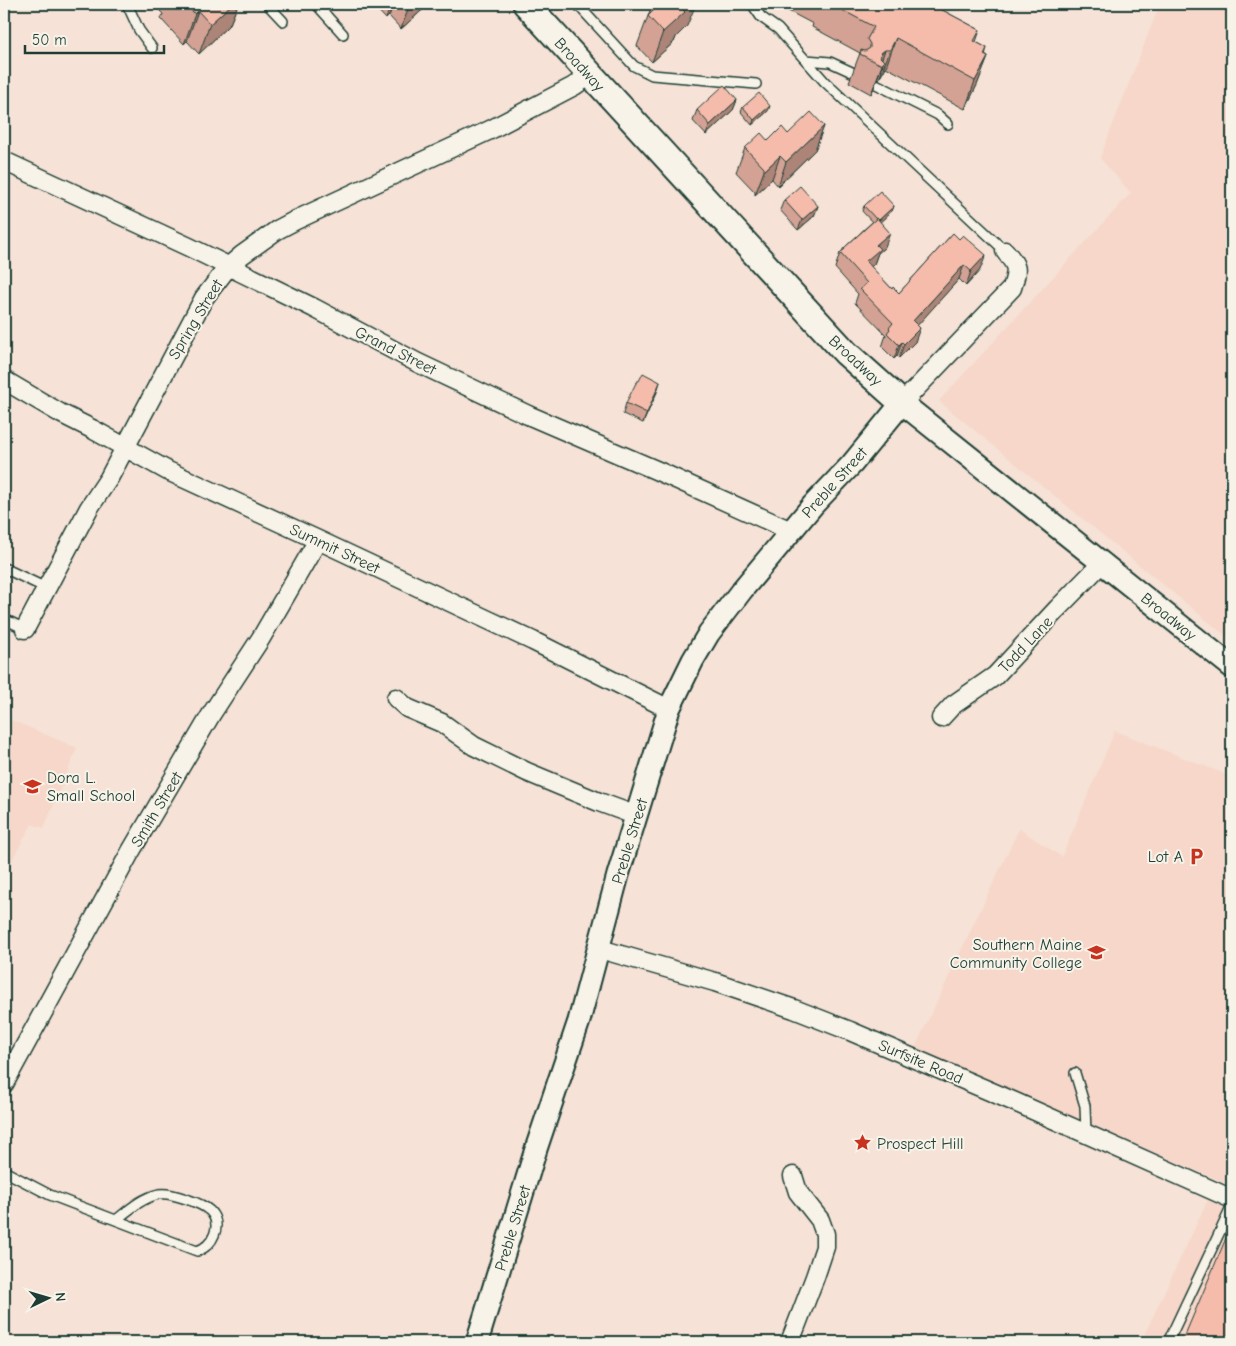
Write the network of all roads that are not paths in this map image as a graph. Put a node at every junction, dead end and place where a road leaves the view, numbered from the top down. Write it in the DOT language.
graph roads {
  1 [pos="127,4"];
  2 [pos="267,4"];
  3 [pos="316,4"];
  4 [pos="526,4"];
  5 [pos="577,4"];
  6 [pos="752,4"];
  7 [pos="283,21"];
  8 [pos="343,34"];
  9 [pos="152,48"];
  10 [pos="806,60"];
  11 [pos="854,73"];
  12 [pos="590,75"];
  13 [pos="756,84"];
  14 [pos="876,84"];
  15 [pos="948,124"];
  16 [pos="4,162"];
  17 [pos="1005,251"];
  18 [pos="228,267"];
  19 [pos="4,380"];
  20 [pos="902,403"];
  21 [pos="124,448"];
  22 [pos="791,531"];
  23 [pos="318,540"];
  24 [pos="1103,562"];
  25 [pos="4,568"];
  26 [pos="46,588"];
  27 [pos="4,619"];
  28 [pos="25,629"];
  29 [pos="1232,667"];
  30 [pos="396,698"];
  31 [pos="669,709"];
  32 [pos="941,718"];
  33 [pos="637,816"];
  34 [pos="600,949"];
  35 [pos="1075,1073"];
  36 [pos="4,1084"];
  37 [pos="1086,1133"];
  38 [pos="4,1171"];
  39 [pos="793,1176"];
  40 [pos="1232,1199"];
  41 [pos="1232,1206"];
  42 [pos="116,1220"];
  43 [pos="476,1342"];
  44 [pos="790,1342"];
  45 [pos="1168,1342"];
  1 -- 9 [label="lane"];
  2 -- 7 [label="lane"];
  3 -- 8 [label="lane"];
  4 -- 12 [label="main road, Broadway"];
  5 -- 13 [label="lane"];
  6 -- 10 [label="lane"];
  10 -- 11 [label="lane"];
  10 -- 17 [label="lane"];
  12 -- 18 [label="street, Spring Street"];
  12 -- 20 [label="main road, Broadway"];
  14 -- 15 [label="lane"];
  16 -- 18 [label="street, Grand Street"];
  17 -- 20 [label="street"];
  18 -- 21 [label="street, Spring Street"];
  18 -- 22 [label="street, Grand Street"];
  19 -- 21 [label="street, Summit Street"];
  20 -- 22 [label="street, Preble Street"];
  20 -- 24 [label="street, Broadway"];
  21 -- 23 [label="street, Summit Street"];
  21 -- 26 [label="street, Spring Street"];
  22 -- 31 [label="street, Preble Street"];
  23 -- 31 [label="street, Summit Street"];
  23 -- 36 [label="street, Smith Street"];
  24 -- 29 [label="street, Broadway"];
  24 -- 32 [label="street, Todd Lane"];
  25 -- 26 [label="lane"];
  26 -- 28 [label="street, Spring Street"];
  27 -- 28 [label="lane"];
  30 -- 33 [label="street"];
  31 -- 33 [label="street, Preble Street"];
  33 -- 34 [label="street, Preble Street"];
  34 -- 37 [label="street, Surfsite Road"];
  34 -- 43 [label="street, Preble Street"];
  35 -- 37 [label="lane"];
  37 -- 40 [label="street, Surfsite Road"];
  38 -- 42 [label="lane"];
  39 -- 44 [label="street"];
  41 -- 45 [label="lane"];
  42 -- 42 [label="lane"];
}
